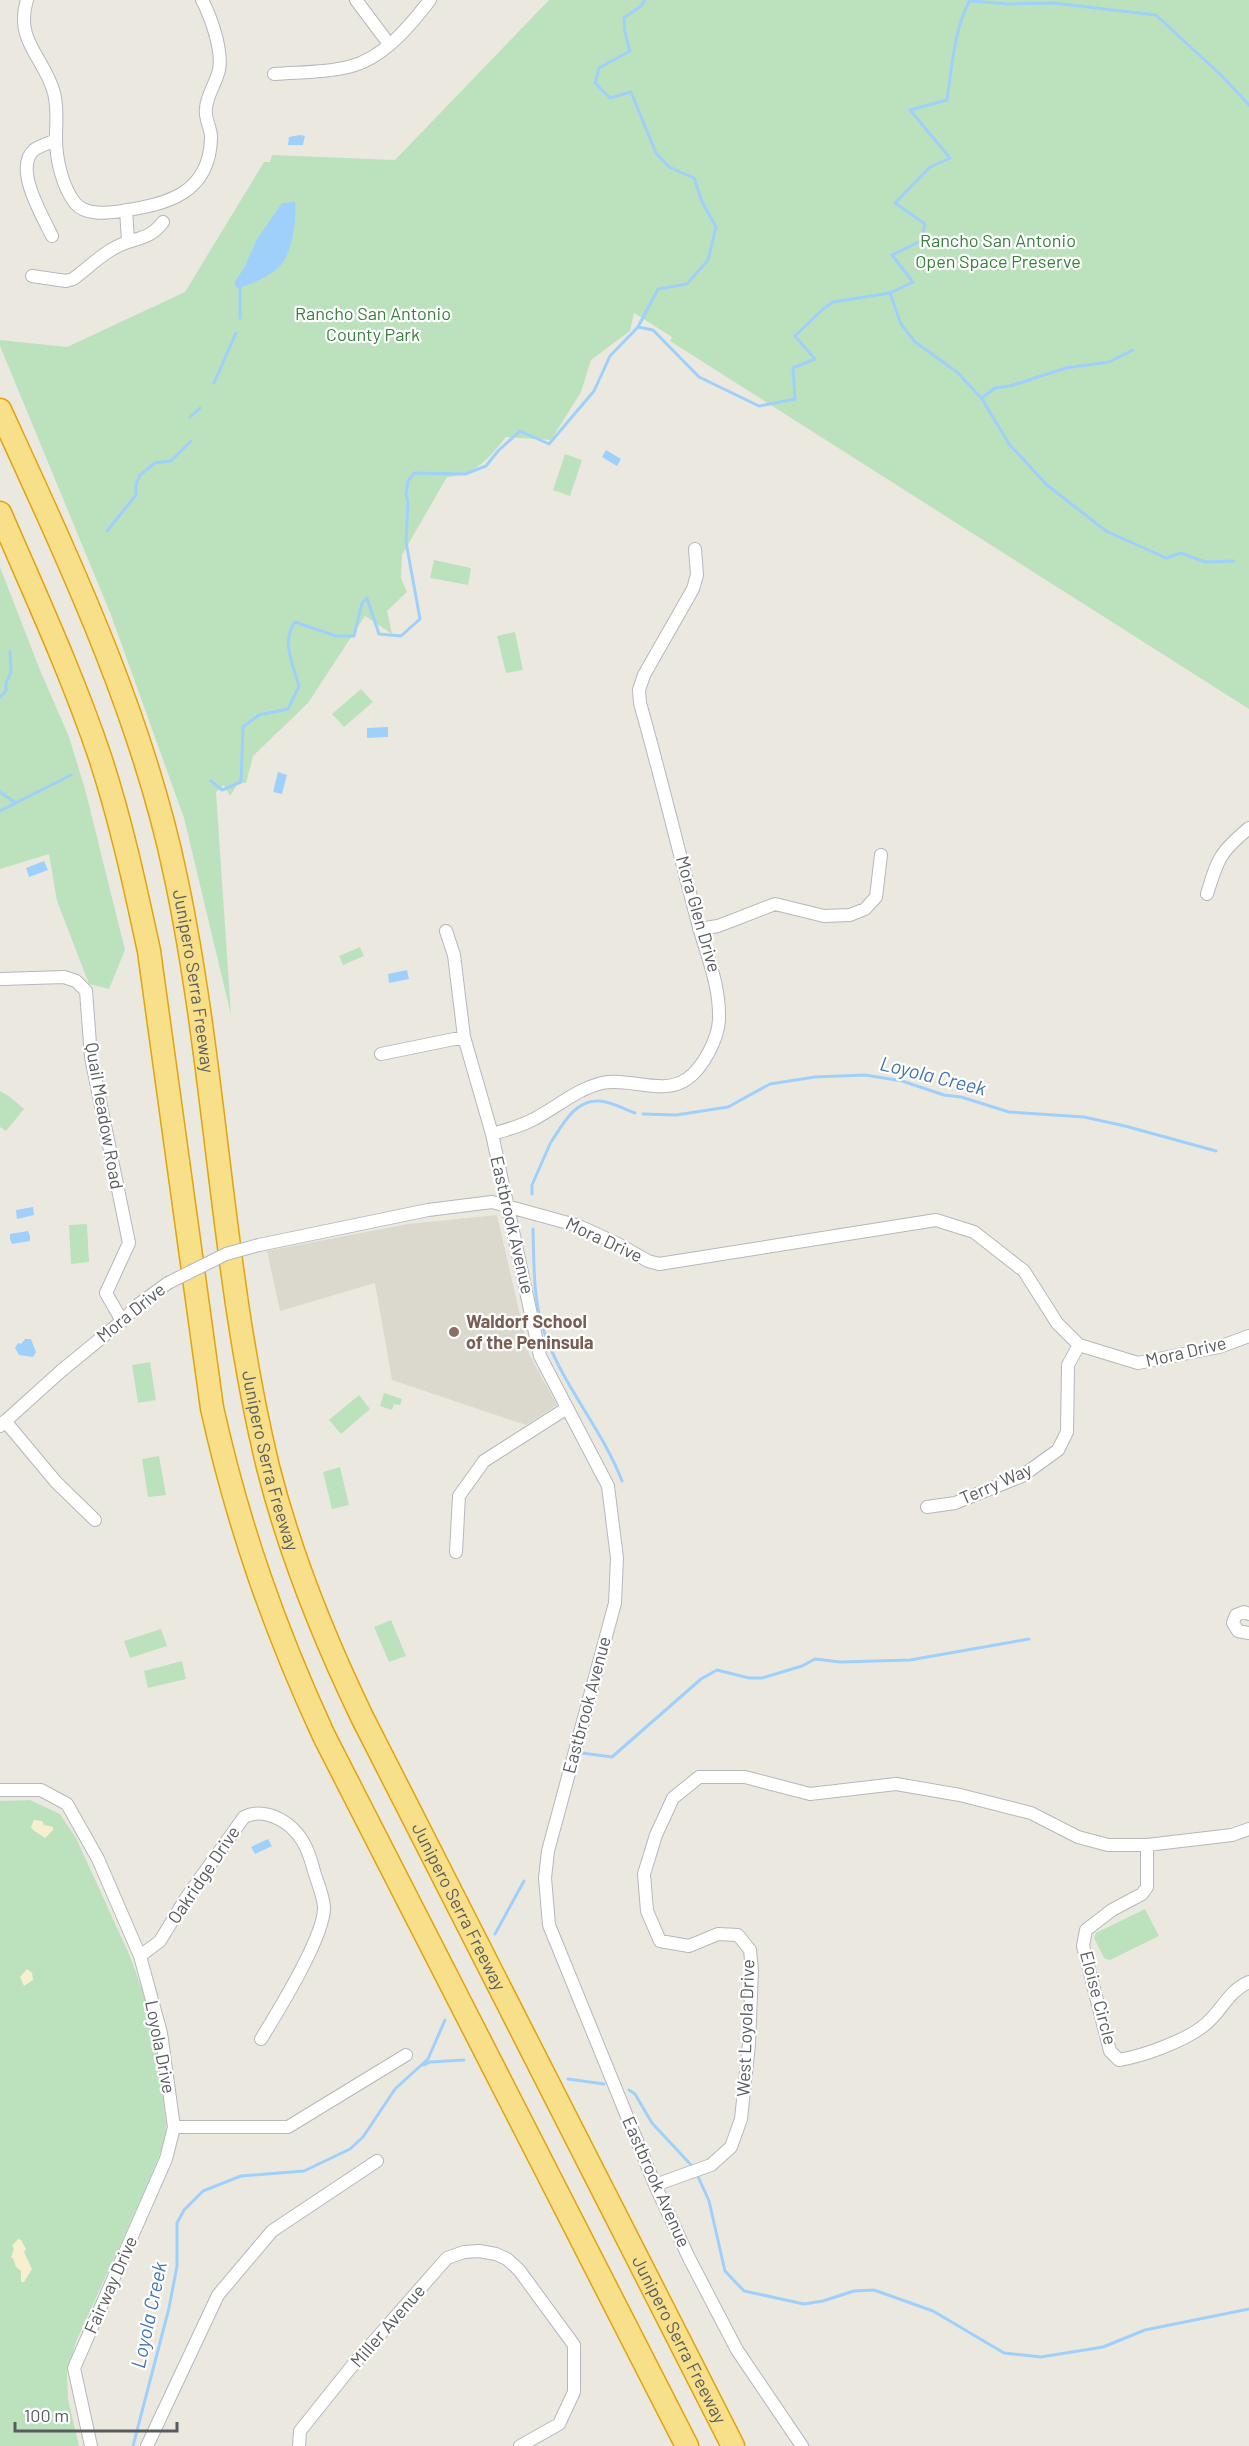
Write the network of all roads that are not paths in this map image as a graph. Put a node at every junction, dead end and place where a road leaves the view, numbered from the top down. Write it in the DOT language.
graph roads {
  1 [pos="27,0"];
  2 [pos="202,0"];
  3 [pos="356,0"];
  4 [pos="430,0"];
  5 [pos="389,44"];
  6 [pos="273,74"];
  7 [pos="56,140"];
  8 [pos="126,210"];
  9 [pos="163,222"];
  10 [pos="52,236"];
  11 [pos="128,240"];
  12 [pos="32,276"];
  13 [pos="0,410"];
  14 [pos="0,513"];
  15 [pos="695,549"];
  16 [pos="1249,828"];
  17 [pos="880,855"];
  18 [pos="1207,894"];
  19 [pos="699,929"];
  20 [pos="446,931"];
  21 [pos="2,979"];
  22 [pos="464,1037"];
  23 [pos="381,1054"];
  24 [pos="492,1134"];
  25 [pos="508,1206"];
  26 [pos="122,1321"];
  27 [pos="1249,1336"];
  28 [pos="1079,1345"];
  29 [pos="567,1408"];
  30 [pos="3,1423"];
  31 [pos="927,1507"];
  32 [pos="95,1520"];
  33 [pos="456,1552"];
  34 [pos="1249,1614"];
  35 [pos="1249,1633"];
  36 [pos="0,1790"];
  37 [pos="1249,1829"];
  38 [pos="1147,1845"];
  39 [pos="140,1956"];
  40 [pos="1249,1982"];
  41 [pos="261,2039"];
  42 [pos="406,2055"];
  43 [pos="174,2127"];
  44 [pos="378,2161"];
  45 [pos="655,2185"];
  46 [pos="91,2446"];
  47 [pos="147,2446"];
  48 [pos="299,2446"];
  49 [pos="520,2446"];
  50 [pos="687,2446"];
  51 [pos="733,2446"];
  52 [pos="802,2446"];
  1 -- 7 [label="street"];
  2 -- 8 [label="street"];
  3 -- 5 [label="street"];
  4 -- 5 [label="street"];
  5 -- 6 [label="street"];
  7 -- 8 [label="street"];
  7 -- 10 [label="street"];
  8 -- 11 [label="street"];
  9 -- 11 [label="street"];
  11 -- 12 [label="street"];
  13 -- 51 [label="highway, Junipero Serra Freeway"];
  14 -- 50 [label="highway"];
  15 -- 19 [label="street, Mora Glen Drive"];
  16 -- 18 [label="street"];
  17 -- 19 [label="street"];
  19 -- 24 [label="street, Mora Glen Drive"];
  20 -- 22 [label="street, Eastbrook Avenue"];
  21 -- 26 [label="street, Quail Meadow Road"];
  22 -- 23 [label="street"];
  22 -- 24 [label="street, Eastbrook Avenue"];
  24 -- 25 [label="street, Eastbrook Avenue"];
  25 -- 26 [label="street, Mora Drive, bridge"];
  25 -- 28 [label="street, Mora Drive"];
  25 -- 29 [label="street, Eastbrook Avenue"];
  26 -- 30 [label="street, Mora Drive"];
  27 -- 28 [label="street, Mora Drive"];
  28 -- 31 [label="street, Terry Way"];
  29 -- 33 [label="street"];
  29 -- 45 [label="street, Eastbrook Avenue"];
  30 -- 32 [label="street"];
  34 -- 35 [label="street"];
  36 -- 39 [label="street, Loyola Drive"];
  37 -- 38 [label="street, West Loyola Drive"];
  38 -- 40 [label="street, Eloise Circle"];
  38 -- 45 [label="street, West Loyola Drive"];
  39 -- 41 [label="street, Oakridge Drive"];
  39 -- 43 [label="street, Loyola Drive"];
  42 -- 43 [label="street"];
  43 -- 46 [label="street, Fairway Drive"];
  44 -- 47 [label="street"];
  45 -- 52 [label="street, Eastbrook Avenue"];
  48 -- 49 [label="street, Miller Avenue"];
}
